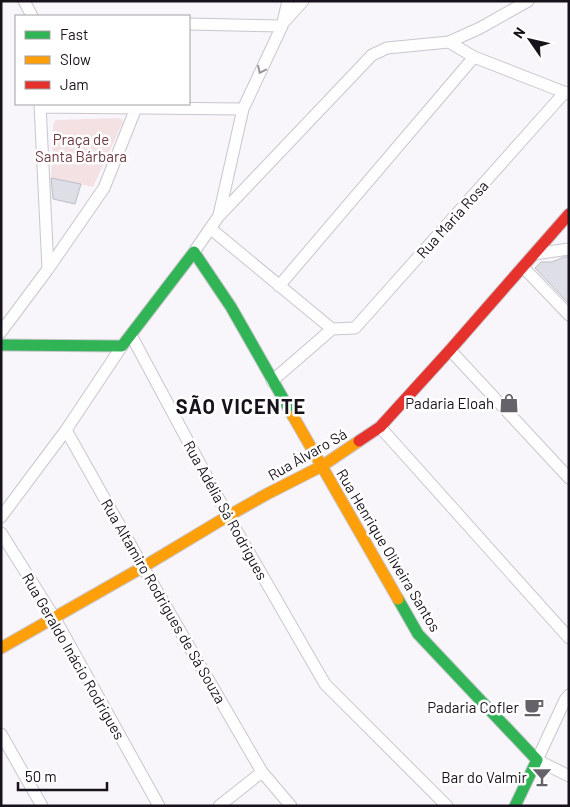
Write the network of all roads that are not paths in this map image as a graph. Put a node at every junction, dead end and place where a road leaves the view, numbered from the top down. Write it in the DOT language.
graph roads {
  1 [pos="24,1"];
  2 [pos="288,1"];
  3 [pos="303,1"];
  4 [pos="528,1"];
  5 [pos="31,15"];
  6 [pos="190,24"];
  7 [pos="282,26"];
  8 [pos="449,42"];
  9 [pos="474,57"];
  10 [pos="567,93"];
  11 [pos="40,106"];
  12 [pos="136,108"];
  13 [pos="243,109"];
  14 [pos="569,214"];
  15 [pos="218,217"];
  16 [pos="211,229"];
  17 [pos="569,249"];
  18 [pos="194,252"];
  19 [pos="534,254"];
  20 [pos="523,267"];
  21 [pos="48,269"];
  22 [pos="279,286"];
  23 [pos="569,315"];
  24 [pos="332,329"];
  25 [pos="1,332"];
  26 [pos="131,335"];
  27 [pos="1,345"];
  28 [pos="122,346"];
  29 [pos="450,350"];
  30 [pos="272,381"];
  31 [pos="380,427"];
  32 [pos="66,430"];
  33 [pos="322,466"];
  34 [pos="569,478"];
  35 [pos="228,516"];
  36 [pos="1,517"];
  37 [pos="1,533"];
  38 [pos="143,567"];
  39 [pos="54,617"];
  40 [pos="569,638"];
  41 [pos="1,648"];
  42 [pos="569,695"];
  43 [pos="1,734"];
  44 [pos="537,760"];
  45 [pos="262,772"];
  46 [pos="569,776"];
  47 [pos="42,806"];
  48 [pos="159,806"];
  49 [pos="219,806"];
  50 [pos="291,806"];
  51 [pos="446,806"];
  52 [pos="515,806"];
  1 -- 5 [label="street"];
  2 -- 7 [label="street"];
  3 -- 7 [label="street"];
  4 -- 8 [label="street"];
  6 -- 7 [label="street"];
  7 -- 13 [label="street, one-way"];
  8 -- 9 [label="street"];
  8 -- 15 [label="street"];
  9 -- 10 [label="street"];
  9 -- 22 [label="street"];
  10 -- 24 [label="street, Rua Maria Rosa"];
  11 -- 12 [label="street"];
  11 -- 21 [label="street"];
  12 -- 13 [label="street"];
  12 -- 21 [label="street"];
  13 -- 15 [label="street"];
  14 -- 19 [label="street, Rua Álvaro Sá"];
  15 -- 16 [label="street"];
  16 -- 18 [label="street"];
  16 -- 22 [label="street"];
  17 -- 19 [label="street"];
  18 -- 26 [label="street"];
  18 -- 30 [label="street, Rua Henrique Oliveira Santos"];
  19 -- 20 [label="street, Rua Álvaro Sá"];
  20 -- 23 [label="street"];
  20 -- 29 [label="street, Rua Álvaro Sá"];
  21 -- 25 [label="street"];
  22 -- 24 [label="street"];
  24 -- 30 [label="street"];
  26 -- 28 [label="street"];
  26 -- 35 [label="street, Rua Adélia Sá Rodrigues"];
  27 -- 28 [label="street"];
  28 -- 32 [label="street"];
  29 -- 31 [label="street, Rua Álvaro Sá"];
  29 -- 34 [label="street"];
  30 -- 33 [label="street, Rua Henrique Oliveira Santos"];
  31 -- 33 [label="street, Rua Álvaro Sá"];
  31 -- 40 [label="street"];
  32 -- 36 [label="street"];
  32 -- 38 [label="street, Rua Altamiro Rodrigues de Sá Souza"];
  33 -- 35 [label="street, Rua Álvaro Sá"];
  33 -- 44 [label="street, Rua Henrique Oliveira Santos"];
  35 -- 38 [label="street, Rua Álvaro Sá"];
  35 -- 51 [label="street, Rua Adélia Sá Rodrigues"];
  37 -- 39 [label="street, Rua Geraldo Inácio Rodrigues"];
  38 -- 39 [label="street, Rua Álvaro Sá"];
  38 -- 45 [label="street, Rua Altamiro Rodrigues de Sá Souza"];
  39 -- 41 [label="street, Rua Álvaro Sá"];
  39 -- 48 [label="street, Rua Geraldo Inácio Rodrigues"];
  42 -- 44 [label="street"];
  43 -- 47 [label="street"];
  44 -- 46 [label="street"];
  44 -- 52 [label="street"];
  45 -- 49 [label="street"];
  45 -- 50 [label="street, Rua Altamiro Rodrigues de Sá Souza"];
}
